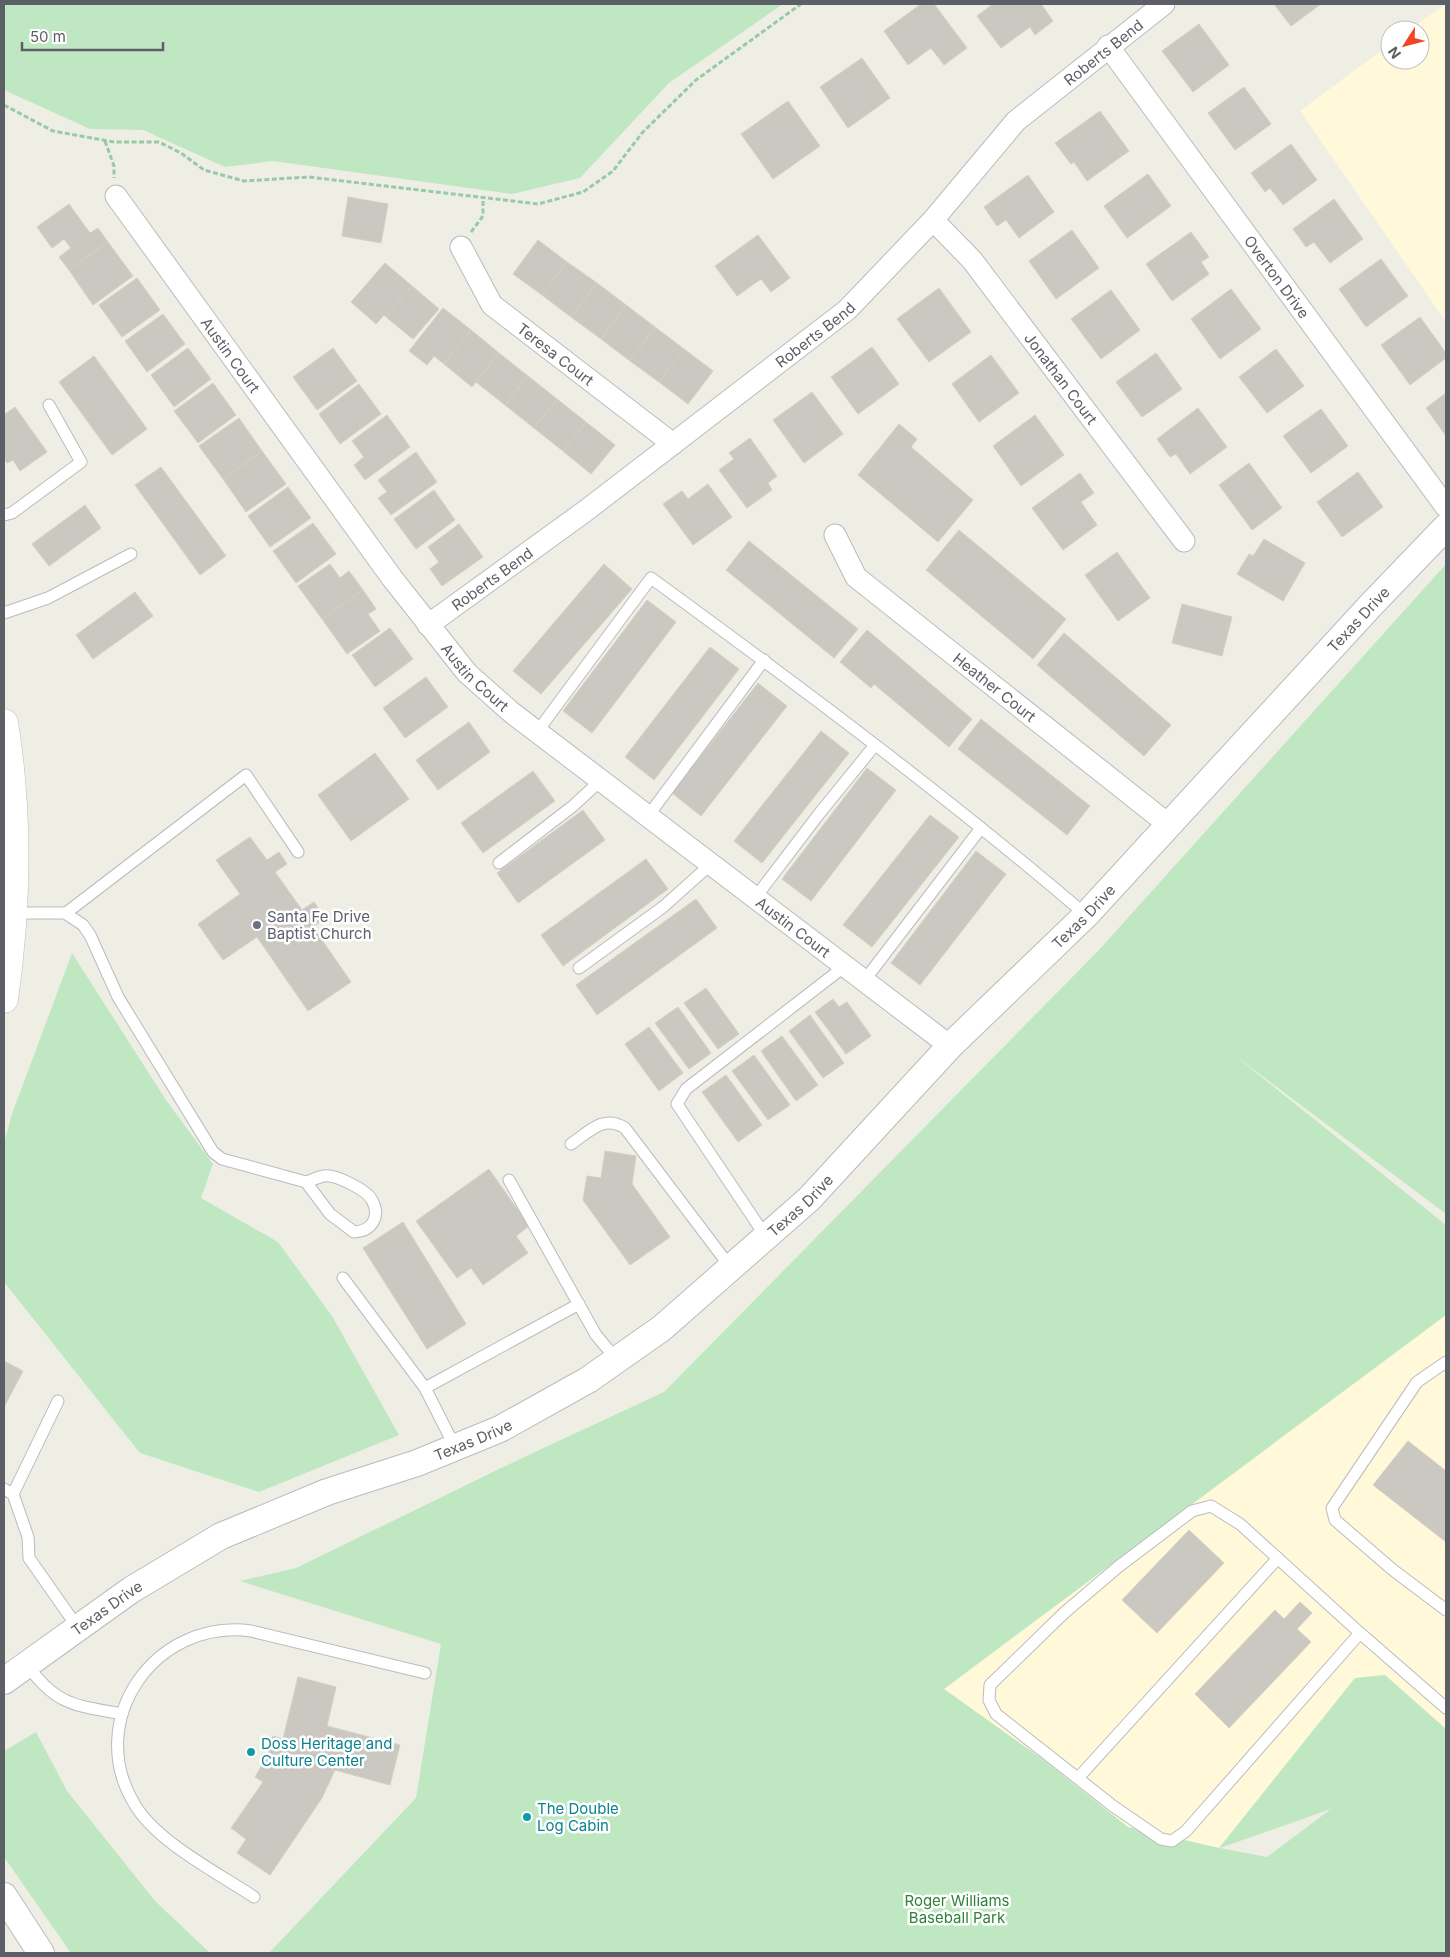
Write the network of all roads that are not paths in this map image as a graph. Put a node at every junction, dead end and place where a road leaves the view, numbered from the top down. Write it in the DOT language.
graph roads {
  1 [pos="1164,4"];
  2 [pos="1108,46"];
  3 [pos="116,196"];
  4 [pos="933,220"];
  5 [pos="461,247"];
  6 [pos="48,405"];
  7 [pos="672,444"];
  8 [pos="1446,507"];
  9 [pos="4,515"];
  10 [pos="1446,527"];
  11 [pos="835,535"];
  12 [pos="1184,541"];
  13 [pos="131,554"];
  14 [pos="4,613"];
  15 [pos="428,625"];
  16 [pos="764,660"];
  17 [pos="4,723"];
  18 [pos="537,732"];
  19 [pos="875,745"];
  20 [pos="601,780"];
  21 [pos="648,816"];
  22 [pos="1169,825"];
  23 [pos="981,828"];
  24 [pos="298,852"];
  25 [pos="499,863"];
  26 [pos="711,864"];
  27 [pos="755,898"];
  28 [pos="13,913"];
  29 [pos="65,913"];
  30 [pos="1086,915"];
  31 [pos="844,966"];
  32 [pos="579,968"];
  33 [pos="864,981"];
  34 [pos="4,1000"];
  35 [pos="950,1046"];
  36 [pos="571,1144"];
  37 [pos="510,1180"];
  38 [pos="306,1182"];
  39 [pos="766,1239"];
  40 [pos="732,1269"];
  41 [pos="344,1278"];
  42 [pos="579,1304"];
  43 [pos="617,1360"];
  44 [pos="1446,1362"];
  45 [pos="425,1388"];
  46 [pos="58,1401"];
  47 [pos="456,1447"];
  48 [pos="8,1491"];
  49 [pos="1278,1558"];
  50 [pos="1446,1610"];
  51 [pos="78,1628"];
  52 [pos="1360,1633"];
  53 [pos="27,1665"];
  54 [pos="425,1673"];
  55 [pos="4,1681"];
  56 [pos="1446,1708"];
  57 [pos="122,1714"];
  58 [pos="1078,1778"];
  59 [pos="4,1896"];
  60 [pos="254,1897"];
  61 [pos="41,1953"];
  1 -- 2 [label="street, Roberts Bend"];
  2 -- 4 [label="street, Roberts Bend"];
  2 -- 8 [label="street, Overton Drive"];
  3 -- 15 [label="street, Austin Court"];
  4 -- 7 [label="street, Roberts Bend"];
  4 -- 12 [label="street, Jonathan Court"];
  5 -- 7 [label="street, Teresa Court"];
  6 -- 9 [label="lane"];
  7 -- 15 [label="street, Roberts Bend"];
  10 -- 22 [label="street, Texas Drive"];
  11 -- 22 [label="street, Heather Court"];
  13 -- 14 [label="lane"];
  15 -- 18 [label="street, Austin Court"];
  16 -- 18 [label="lane"];
  16 -- 19 [label="lane"];
  16 -- 21 [label="lane"];
  17 -- 28 [label="main road"];
  18 -- 20 [label="street, Austin Court"];
  19 -- 23 [label="lane"];
  19 -- 27 [label="lane"];
  20 -- 21 [label="street, Austin Court"];
  20 -- 25 [label="lane"];
  21 -- 26 [label="street, Austin Court"];
  22 -- 30 [label="street, Texas Drive"];
  23 -- 30 [label="lane"];
  23 -- 33 [label="lane"];
  24 -- 29 [label="lane"];
  26 -- 27 [label="street, Austin Court"];
  26 -- 32 [label="lane"];
  27 -- 31 [label="street, Austin Court"];
  28 -- 29 [label="lane"];
  28 -- 34 [label="main road"];
  29 -- 38 [label="lane"];
  30 -- 35 [label="street, Texas Drive"];
  31 -- 33 [label="street, Austin Court"];
  31 -- 39 [label="lane"];
  33 -- 35 [label="street, Austin Court"];
  35 -- 39 [label="street, Texas Drive"];
  36 -- 40 [label="lane"];
  37 -- 42 [label="lane"];
  38 -- 38 [label="lane"];
  39 -- 40 [label="street, Texas Drive"];
  40 -- 43 [label="street, Texas Drive"];
  41 -- 45 [label="lane"];
  42 -- 43 [label="lane"];
  42 -- 45 [label="lane"];
  43 -- 47 [label="street, Texas Drive"];
  44 -- 50 [label="lane"];
  45 -- 47 [label="lane"];
  46 -- 48 [label="lane"];
  47 -- 51 [label="street, Texas Drive"];
  48 -- 51 [label="lane"];
  49 -- 52 [label="lane"];
  49 -- 58 [label="lane"];
  49 -- 58 [label="lane"];
  51 -- 53 [label="street, Texas Drive"];
  52 -- 56 [label="lane"];
  52 -- 58 [label="lane"];
  53 -- 55 [label="street, Texas Drive"];
  53 -- 57 [label="lane"];
  54 -- 57 [label="lane"];
  57 -- 60 [label="lane"];
  59 -- 61 [label="street"];
}
